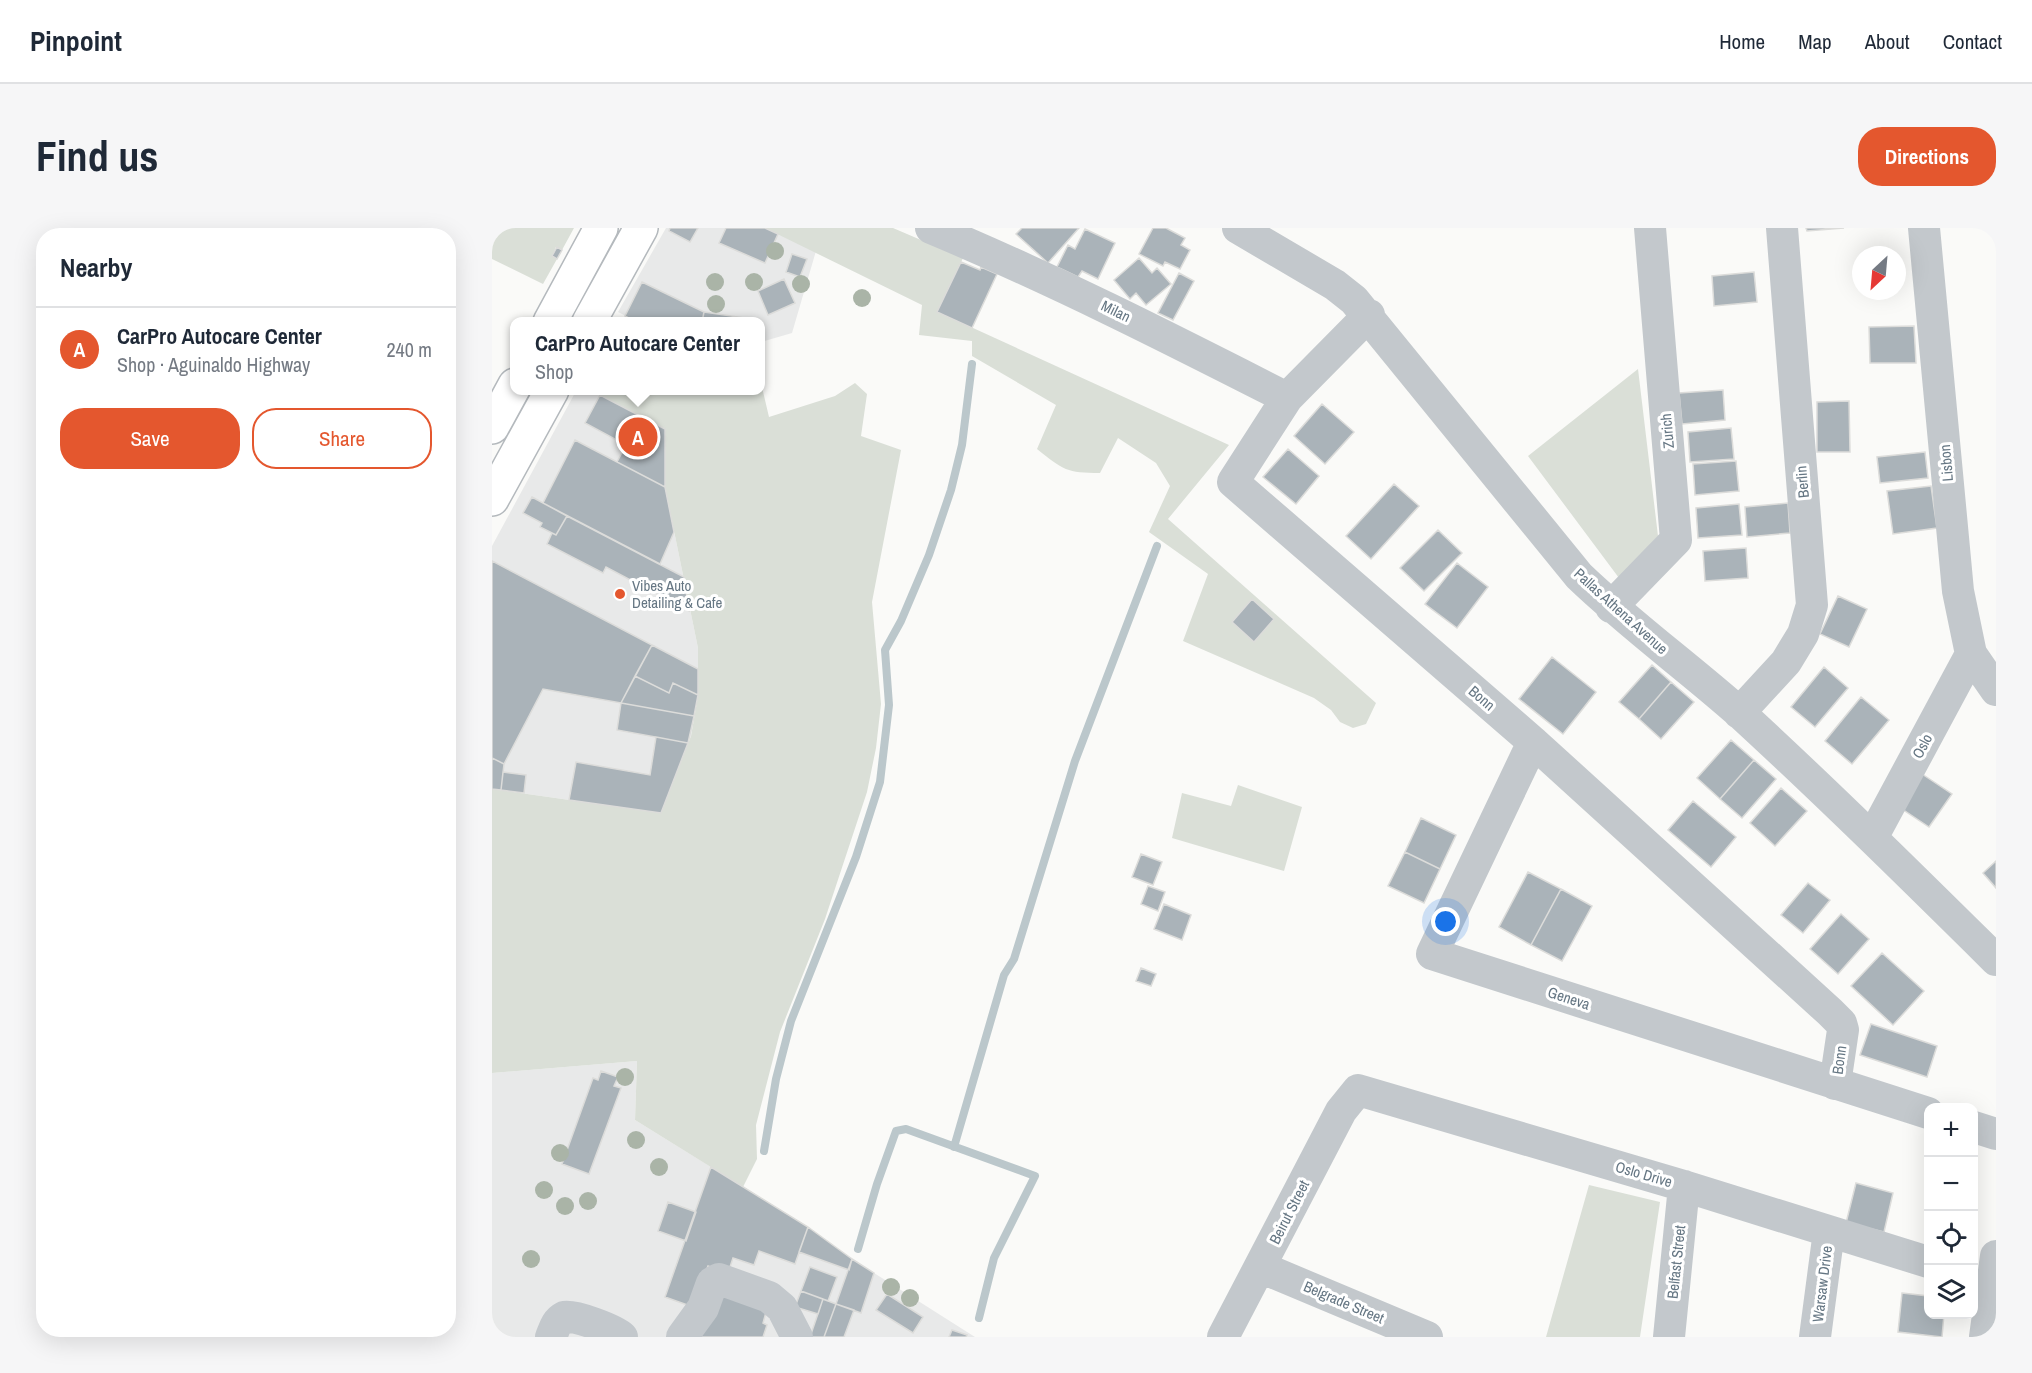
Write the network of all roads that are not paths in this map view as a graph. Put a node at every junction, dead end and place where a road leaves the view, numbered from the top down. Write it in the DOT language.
graph roads {
  1 [pos="601,228"];
  2 [pos="641,228"];
  3 [pos="1238,228"];
  4 [pos="1650,228"];
  5 [pos="1782,228"];
  6 [pos="1924,228"];
  7 [pos="938,229"];
  8 [pos="1369,315"];
  9 [pos="552,317"];
  10 [pos="592,317"];
  11 [pos="510,395"];
  12 [pos="549,395"];
  13 [pos="1287,398"];
  14 [pos="492,428"];
  15 [pos="492,499"];
  16 [pos="1611,607"];
  17 [pos="1971,654"];
  18 [pos="1996,690"];
  19 [pos="1739,713"];
  20 [pos="1533,742"];
  21 [pos="1872,838"];
  22 [pos="1996,960"];
  23 [pos="1835,1084"];
  24 [pos="1358,1089"];
  25 [pos="1924,1111"];
  26 [pos="1978,1127"];
  27 [pos="1996,1134"];
  28 [pos="1684,1186"];
  29 [pos="1829,1231"];
  30 [pos="1924,1260"];
  31 [pos="1260,1267"];
  32 [pos="1987,1271"];
  33 [pos="551,1337"];
  34 [pos="622,1337"];
  35 [pos="682,1337"];
  36 [pos="797,1337"];
  37 [pos="1223,1337"];
  38 [pos="1427,1337"];
  39 [pos="1669,1337"];
  40 [pos="1815,1337"];
  41 [pos="1985,1337"];
  1 -- 9 [label="highway"];
  2 -- 10 [label="highway"];
  3 -- 8 [label="street, Pallas Athena Avenue"];
  4 -- 16 [label="street, Zurich"];
  5 -- 19 [label="street, Berlin"];
  6 -- 17 [label="street, Lisbon"];
  7 -- 13 [label="street, Milan"];
  8 -- 13 [label="street, Bonn"];
  8 -- 16 [label="street, Pallas Athena Avenue"];
  11 -- 14 [label="highway"];
  12 -- 15 [label="highway"];
  13 -- 20 [label="street, Bonn"];
  16 -- 19 [label="street, Pallas Athena Avenue"];
  17 -- 18 [label="street, Lisbon"];
  17 -- 21 [label="street, Oslo"];
  19 -- 21 [label="street, Pallas Athena Avenue"];
  20 -- 23 [label="street, Bonn"];
  20 -- 23 [label="street, Geneva"];
  21 -- 22 [label="street, Pallas Athena Avenue"];
  23 -- 25 [label="street, Geneva"];
  24 -- 28 [label="street, Oslo Drive"];
  24 -- 31 [label="street, Beirut Street"];
  26 -- 27 [label="street"];
  28 -- 29 [label="street, Oslo Drive"];
  28 -- 39 [label="street, Belfast Street"];
  29 -- 30 [label="street, Oslo Drive"];
  29 -- 40 [label="street, Warsaw Drive"];
  31 -- 37 [label="street, Beirut Street"];
  31 -- 38 [label="street, Belgrade Street"];
  32 -- 41 [label="street"];
  33 -- 34 [label="street"];
  35 -- 36 [label="street"];
}
